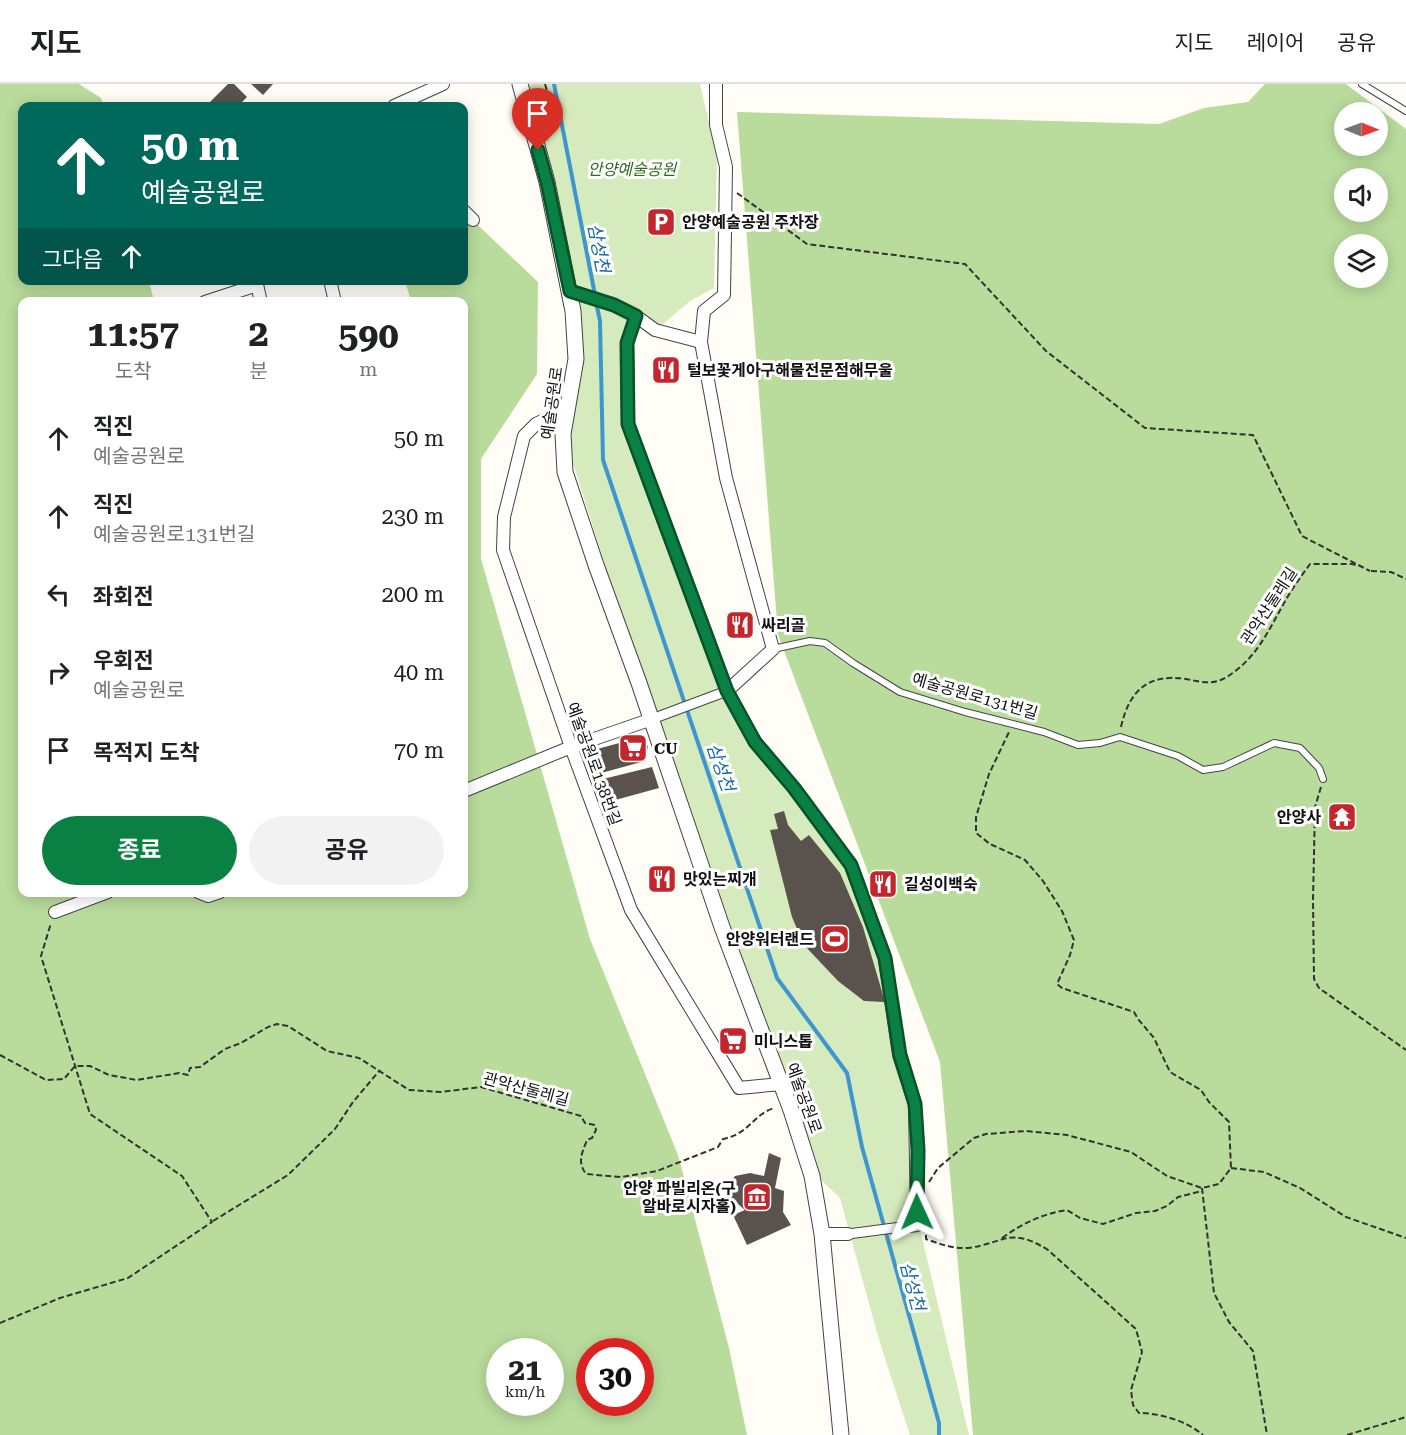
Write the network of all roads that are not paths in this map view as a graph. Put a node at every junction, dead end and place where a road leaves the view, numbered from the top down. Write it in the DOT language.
graph roads {
  1 [pos="443,84"];
  2 [pos="520,84"];
  3 [pos="716,84"];
  4 [pos="1362,84"];
  5 [pos="412,102"];
  6 [pos="1406,111"];
  7 [pos="468,215"];
  8 [pos="473,220"];
  9 [pos="252,285"];
  10 [pos="576,293"];
  11 [pos="219,297"];
  12 [pos="636,316"];
  13 [pos="701,342"];
  14 [pos="567,409"];
  15 [pos="773,649"];
  16 [pos="727,691"];
  17 [pos="659,716"];
  18 [pos="571,747"];
  19 [pos="1323,779"];
  20 [pos="468,789"];
  21 [pos="95,897"];
  22 [pos="55,912"];
  23 [pos="781,1084"];
  24 [pos="913,1226"];
  25 [pos="822,1234"];
  26 [pos="848,1234"];
  27 [pos="841,1435"];
  1 -- 5 [label="street"];
  2 -- 10 [label="street, 예술공원로"];
  3 -- 13 [label="street"];
  4 -- 6 [label="lane"];
  7 -- 8 [label="street"];
  9 -- 11 [label="street"];
  10 -- 12 [label="street"];
  10 -- 14 [label="street, 예술공원로"];
  12 -- 13 [label="street"];
  12 -- 16 [label="street"];
  13 -- 15 [label="street"];
  14 -- 17 [label="street, 예술공원로"];
  14 -- 18 [label="street, 예술공원로138번길"];
  15 -- 16 [label="street"];
  15 -- 19 [label="lane, 예술공원로131번길"];
  16 -- 17 [label="street"];
  16 -- 24 [label="street"];
  17 -- 18 [label="street"];
  17 -- 23 [label="street, 예술공원로"];
  18 -- 20 [label="street"];
  18 -- 23 [label="street, 예술공원로138번길"];
  21 -- 22 [label="street"];
  23 -- 25 [label="street, 예술공원로"];
  24 -- 26 [label="street"];
  25 -- 26 [label="street"];
  25 -- 27 [label="street, 예술공원로"];
}
